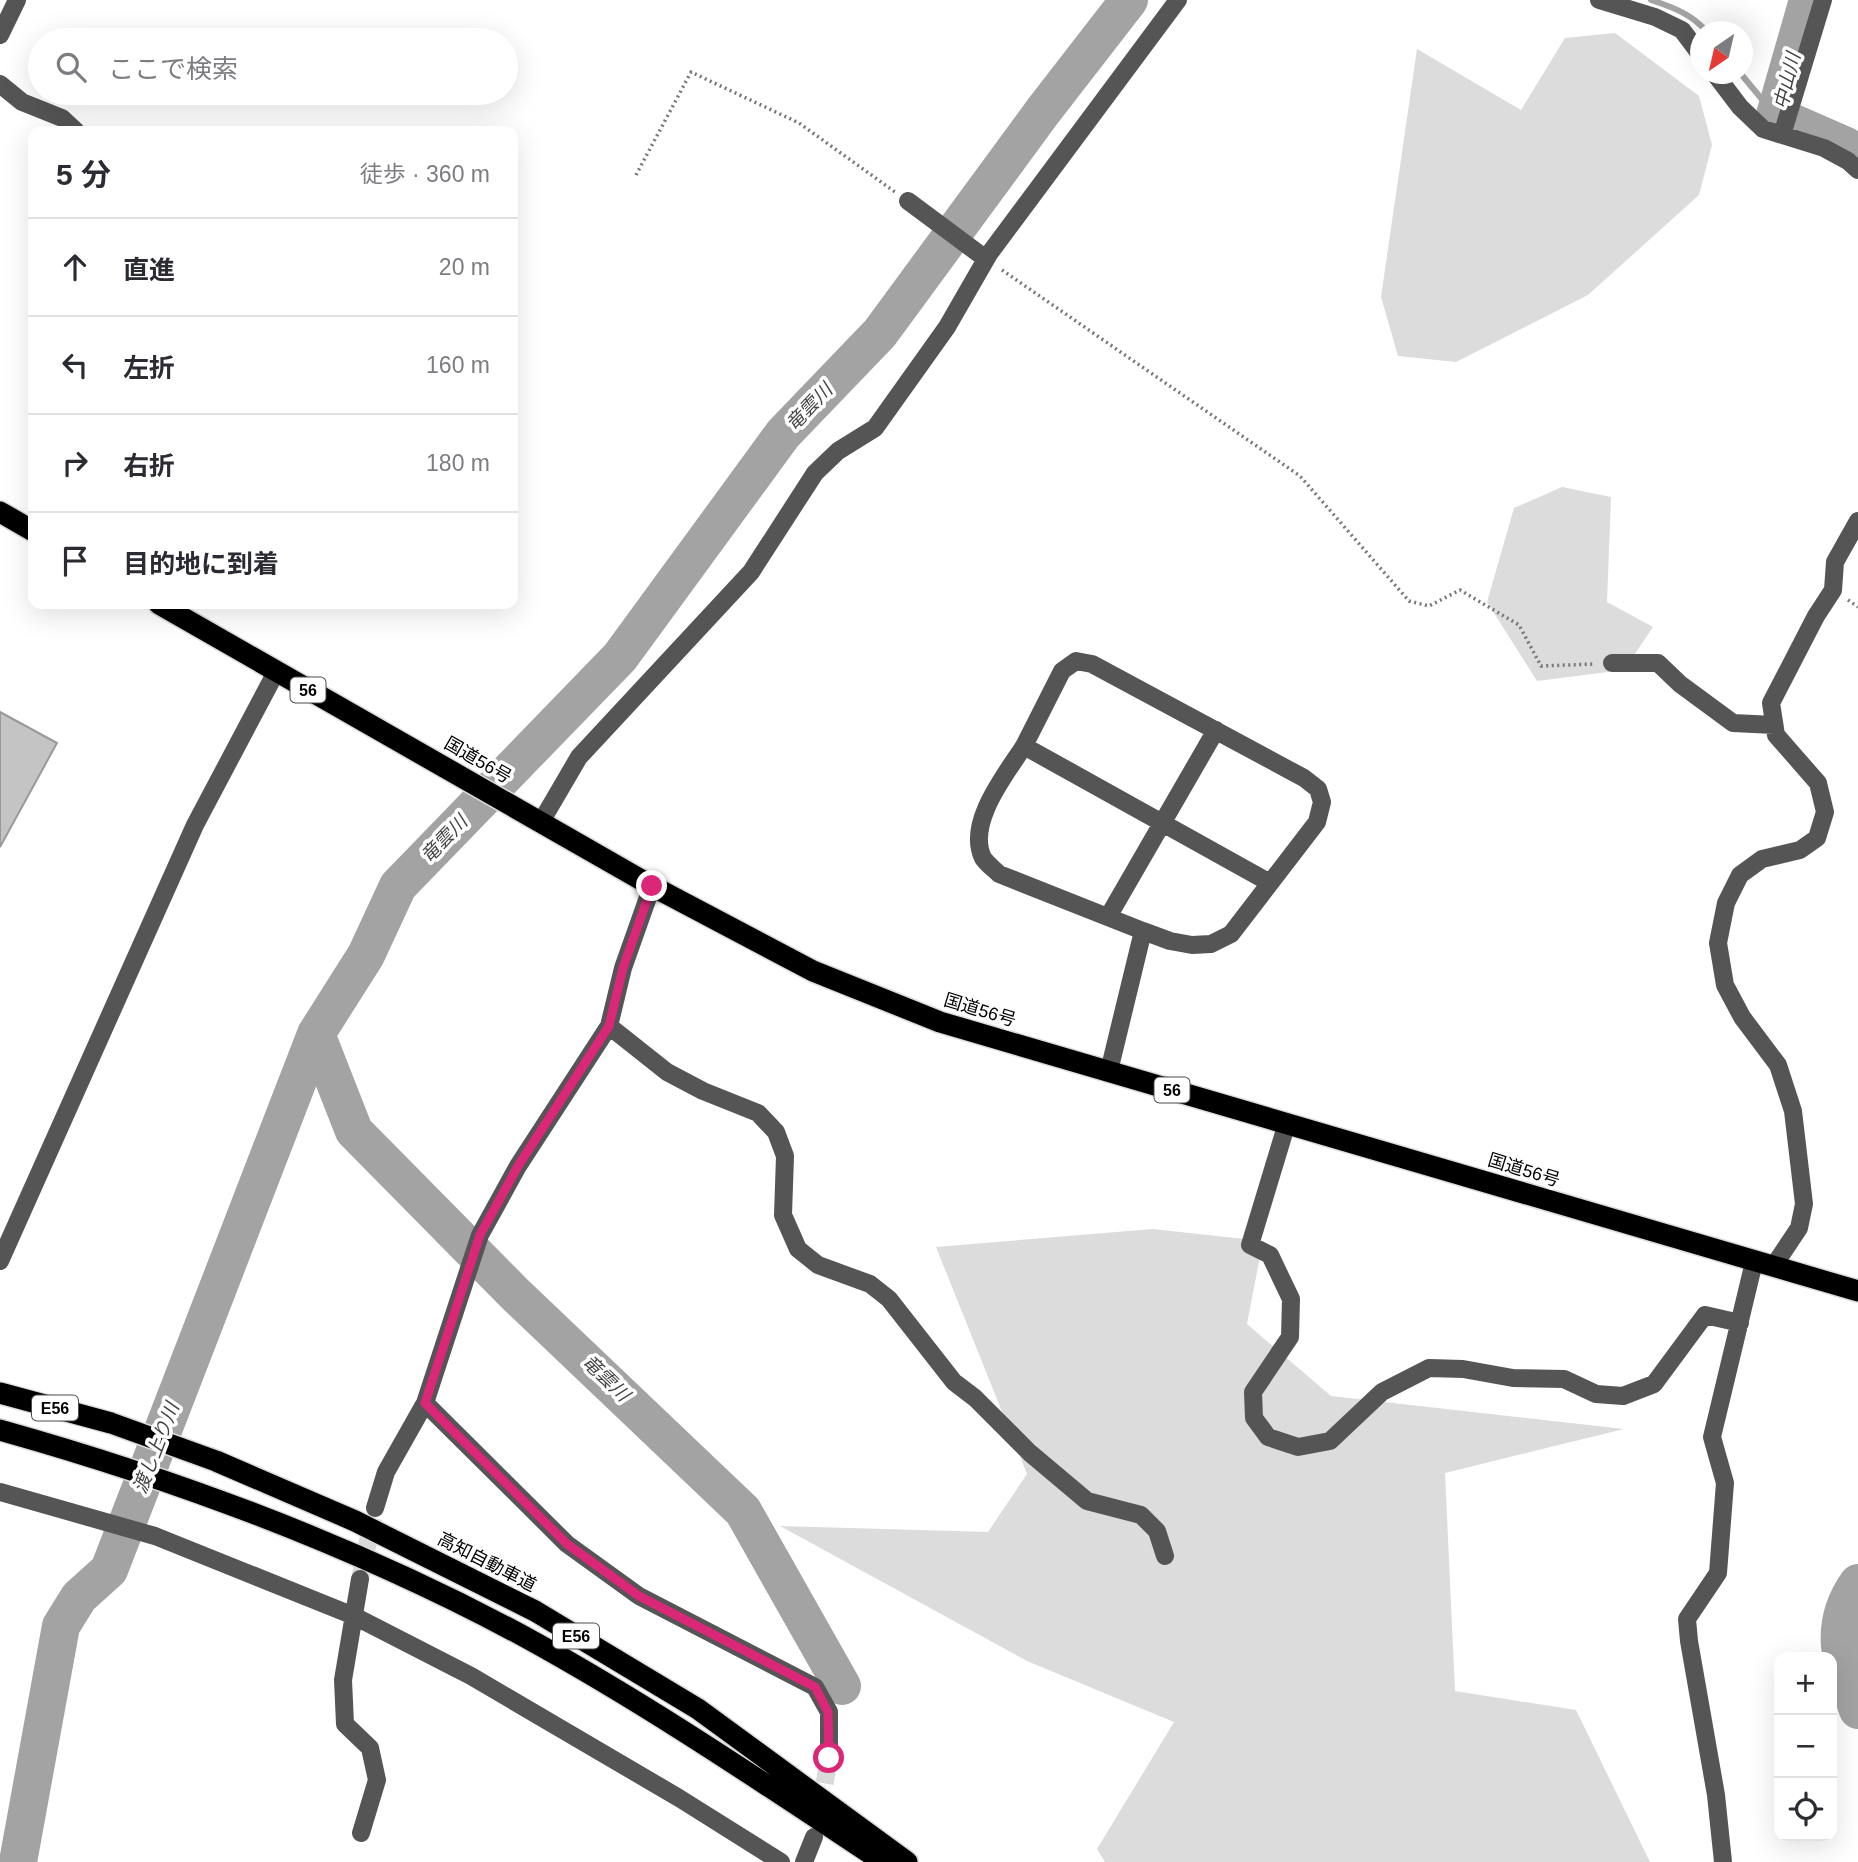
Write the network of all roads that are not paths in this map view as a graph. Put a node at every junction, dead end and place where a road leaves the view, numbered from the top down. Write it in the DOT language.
graph roads {
  1 [pos="17,0"];
  2 [pos="1178,0"];
  3 [pos="1599,0"];
  4 [pos="1823,0"];
  5 [pos="0,35"];
  6 [pos="1690,41"];
  7 [pos="0,84"];
  8 [pos="1723,84"];
  9 [pos="28,104"];
  10 [pos="30,105"];
  11 [pos="71,126"];
  12 [pos="1782,135"];
  13 [pos="1858,170"];
  14 [pos="908,201"];
  15 [pos="986,259"];
  16 [pos="0,512"];
  17 [pos="1858,521"];
  18 [pos="28,528"];
  19 [pos="168,609"];
  20 [pos="1612,663"];
  21 [pos="276,672"];
  22 [pos="1774,725"];
  23 [pos="1216,730"];
  24 [pos="1024,746"];
  25 [pos="541,822"];
  26 [pos="1162,823"];
  27 [pos="1270,883"];
  28 [pos="652,886"];
  29 [pos="1108,917"];
  30 [pos="1143,931"];
  31 [pos="609,1026"];
  32 [pos="1109,1071"];
  33 [pos="1287,1123"];
  34 [pos="0,1261"];
  35 [pos="1763,1264"];
  36 [pos="1858,1291"];
  37 [pos="1740,1323"];
  38 [pos="0,1393"];
  39 [pos="425,1403"];
  40 [pos="0,1430"];
  41 [pos="0,1492"];
  42 [pos="375,1508"];
  43 [pos="1165,1556"];
  44 [pos="360,1579"];
  45 [pos="354,1616"];
  46 [pos="829,1758"];
  47 [pos="361,1833"];
  48 [pos="814,1838"];
  49 [pos="781,1862"];
  50 [pos="804,1862"];
  51 [pos="883,1862"];
  52 [pos="907,1862"];
  53 [pos="1723,1862"];
  1 -- 5 [label="street"];
  2 -- 15 [label="street"];
  3 -- 6 [label="street"];
  4 -- 12 [label="street"];
  7 -- 9 [label="street"];
  8 -- 12 [label="street"];
  10 -- 11 [label="street"];
  12 -- 13 [label="street"];
  14 -- 15 [label="street"];
  15 -- 25 [label="street"];
  16 -- 18 [label="highway"];
  17 -- 22 [label="street"];
  19 -- 21 [label="highway, 国道56号 / 56"];
  20 -- 22 [label="street"];
  21 -- 25 [label="highway, 国道56号 / 56"];
  21 -- 34 [label="street"];
  22 -- 35 [label="street"];
  23 -- 24 [label="street"];
  23 -- 26 [label="street"];
  23 -- 27 [label="street"];
  24 -- 26 [label="street"];
  24 -- 29 [label="street"];
  25 -- 28 [label="highway, 国道56号 / 56"];
  26 -- 27 [label="street"];
  26 -- 29 [label="street"];
  27 -- 30 [label="street"];
  28 -- 31 [label="street"];
  28 -- 32 [label="highway, 国道56号 / 56"];
  29 -- 30 [label="street"];
  30 -- 32 [label="street"];
  31 -- 39 [label="street"];
  31 -- 43 [label="street"];
  32 -- 33 [label="highway, 国道56号 / 56"];
  33 -- 35 [label="highway, 国道56号 / 56"];
  33 -- 37 [label="street"];
  35 -- 36 [label="highway, 国道56号 / 56"];
  35 -- 37 [label="street"];
  37 -- 53 [label="street"];
  38 -- 52 [label="highway, 高知自動車道 / E56"];
  39 -- 42 [label="street"];
  39 -- 46 [label="street"];
  40 -- 51 [label="highway, E56"];
  41 -- 45 [label="street"];
  44 -- 45 [label="street"];
  45 -- 47 [label="street"];
  45 -- 49 [label="street"];
  48 -- 50 [label="street"];
}
